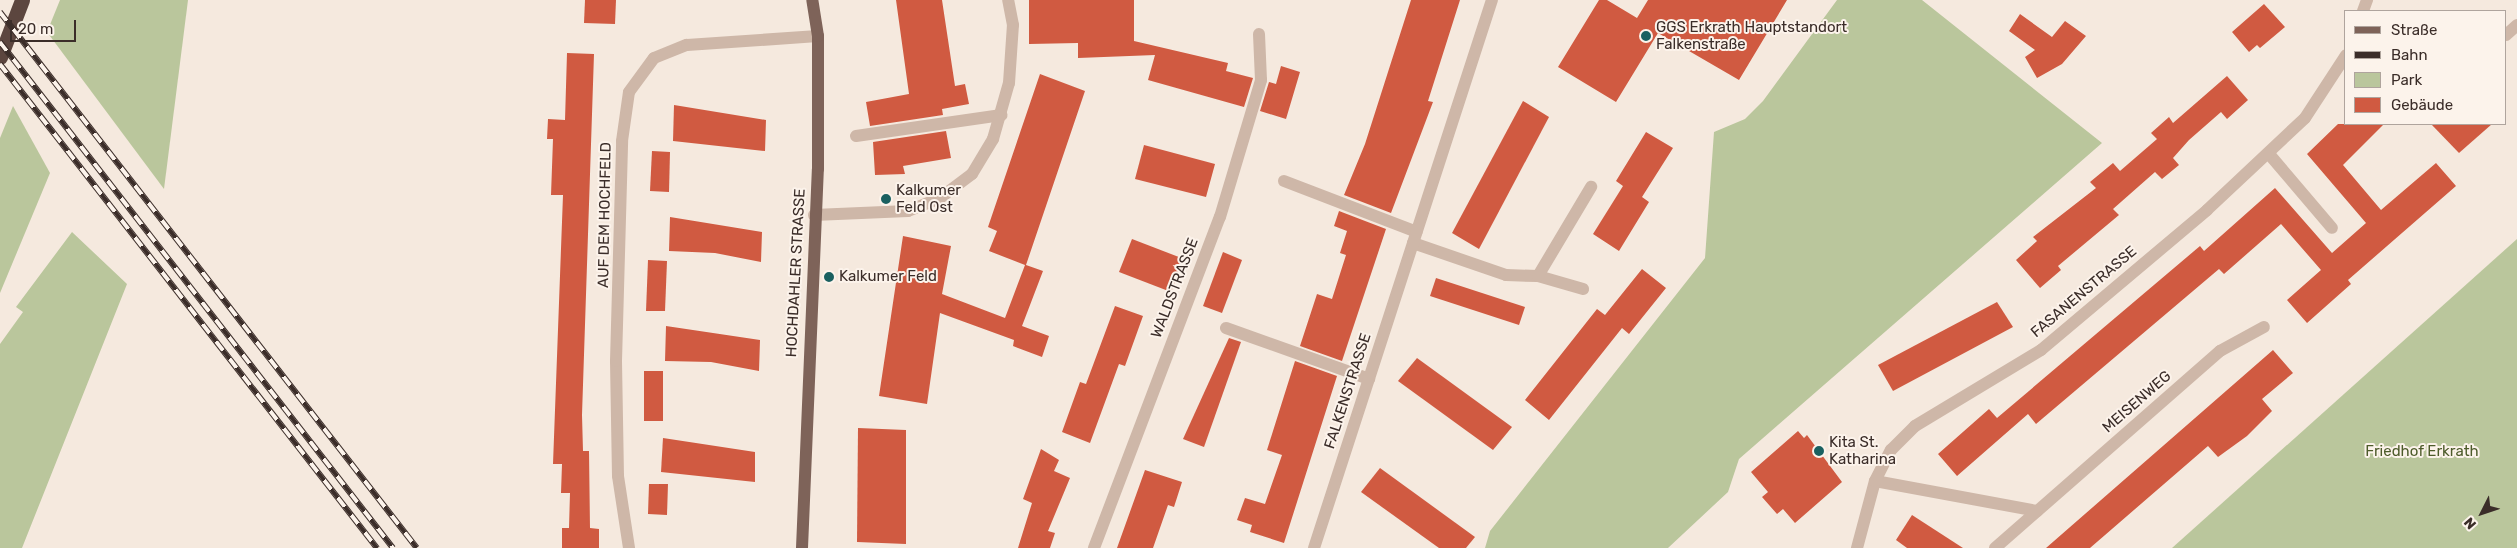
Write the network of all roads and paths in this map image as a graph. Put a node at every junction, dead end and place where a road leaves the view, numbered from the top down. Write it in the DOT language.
graph roads {
  1 [pos="22,0"];
  2 [pos="812,0"];
  3 [pos="1008,0"];
  4 [pos="1492,0"];
  5 [pos="2517,25"];
  6 [pos="1259,34"];
  7 [pos="2507,34"];
  8 [pos="818,36"];
  9 [pos="0,56"];
  10 [pos="2344,58"];
  11 [pos="1001,115"];
  12 [pos="856,136"];
  13 [pos="2269,154"];
  14 [pos="1284,181"];
  15 [pos="1591,187"];
  16 [pos="814,216"];
  17 [pos="2332,228"];
  18 [pos="1415,237"];
  19 [pos="1538,276"];
  20 [pos="1583,289"];
  21 [pos="2264,326"];
  22 [pos="1226,328"];
  23 [pos="1370,378"];
  24 [pos="1875,481"];
  25 [pos="2037,511"];
  26 [pos="628,548"];
  27 [pos="802,548"];
  28 [pos="1094,548"];
  29 [pos="1314,548"];
  30 [pos="1857,548"];
  31 [pos="1995,548"];
  1 -- 9 [label="highway"];
  2 -- 8 [label="main road, HOCHDAHLER STRASSE"];
  3 -- 11 [label="street"];
  4 -- 18 [label="street, FALKENSTRASSE"];
  5 -- 7 [label="street"];
  6 -- 28 [label="street, WALDSTRASSE"];
  8 -- 16 [label="main road, HOCHDAHLER STRASSE"];
  8 -- 26 [label="street, AUF DEM HOCHFELD"];
  10 -- 13 [label="street, FASANENSTRASSE"];
  11 -- 12 [label="street"];
  11 -- 16 [label="street"];
  13 -- 17 [label="street"];
  13 -- 24 [label="street, FASANENSTRASSE"];
  14 -- 18 [label="street"];
  15 -- 19 [label="street"];
  16 -- 27 [label="main road, HOCHDAHLER STRASSE"];
  18 -- 19 [label="street"];
  18 -- 23 [label="street, FALKENSTRASSE"];
  19 -- 20 [label="street"];
  21 -- 25 [label="street, MEISENWEG"];
  22 -- 23 [label="street"];
  23 -- 29 [label="street, FALKENSTRASSE"];
  24 -- 25 [label="street"];
  24 -- 30 [label="street, FASANENSTRASSE"];
  25 -- 31 [label="street, MEISENWEG"];
}
